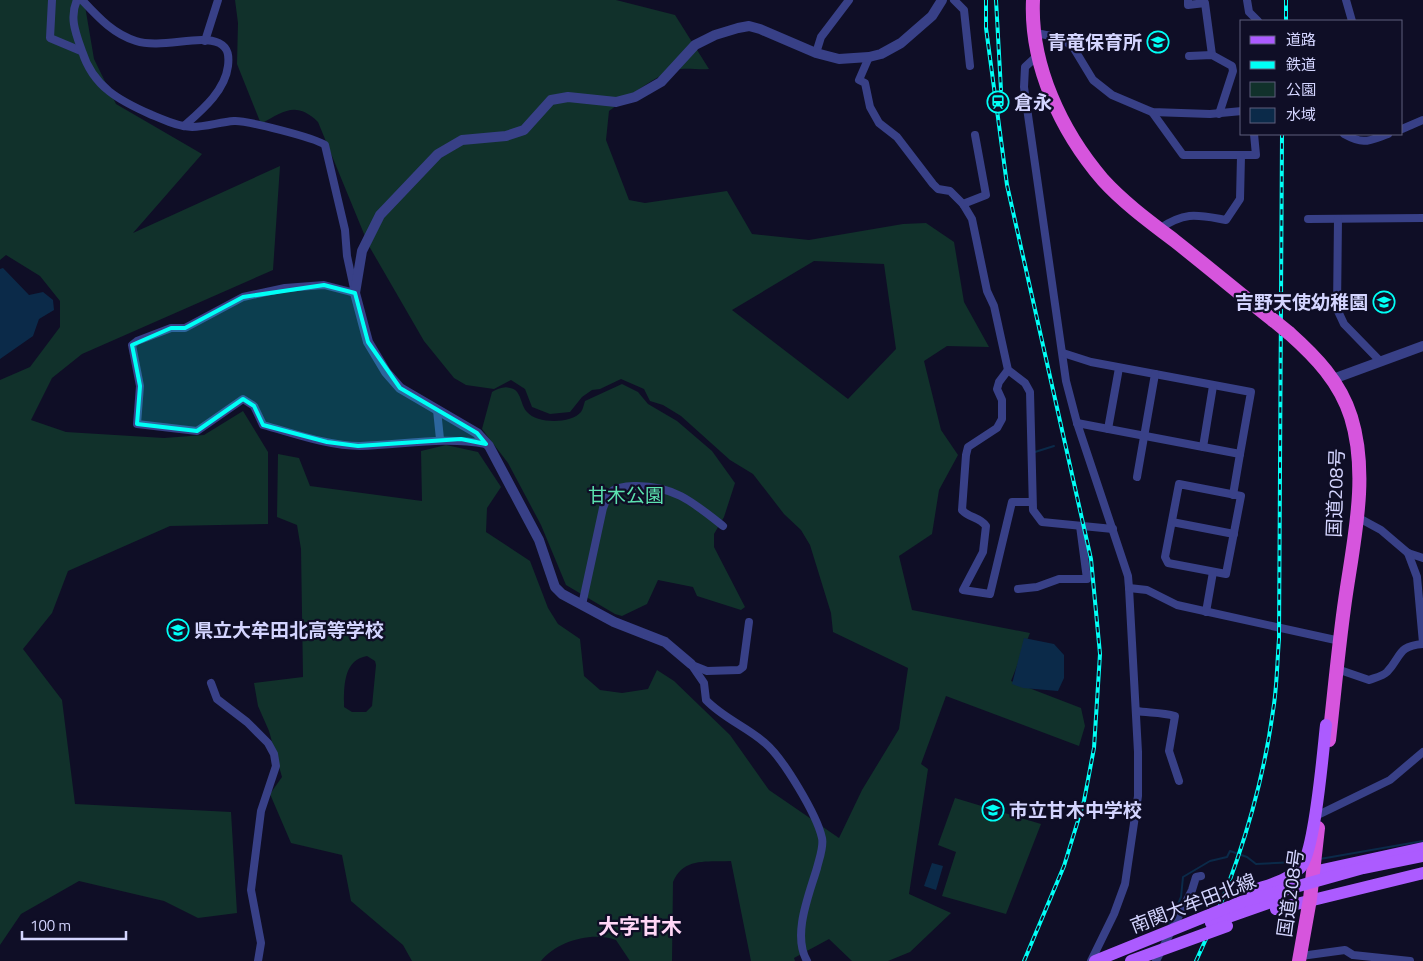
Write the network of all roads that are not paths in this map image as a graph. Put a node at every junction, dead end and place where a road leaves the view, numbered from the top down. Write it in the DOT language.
graph roads {
  1 [pos="52,0"];
  2 [pos="77,0"];
  3 [pos="82,0"];
  4 [pos="218,0"];
  5 [pos="849,0"];
  6 [pos="942,0"];
  7 [pos="954,0"];
  8 [pos="1033,0"];
  9 [pos="1188,0"];
  10 [pos="1247,0"];
  11 [pos="1346,0"];
  12 [pos="1257,20"];
  13 [pos="1352,20"];
  14 [pos="1036,33"];
  15 [pos="205,41"];
  16 [pos="81,50"];
  17 [pos="816,53"];
  18 [pos="1038,55"];
  19 [pos="1212,55"];
  20 [pos="1189,56"];
  21 [pos="869,57"];
  22 [pos="970,66"];
  23 [pos="1240,111"];
  24 [pos="1152,112"];
  25 [pos="1219,114"];
  26 [pos="1423,120"];
  27 [pos="184,126"];
  28 [pos="1403,129"];
  29 [pos="974,135"];
  30 [pos="1254,135"];
  31 [pos="1346,135"];
  32 [pos="1385,135"];
  33 [pos="1241,156"];
  34 [pos="963,204"];
  35 [pos="1308,218"];
  36 [pos="1423,218"];
  37 [pos="1338,219"];
  38 [pos="1160,229"];
  39 [pos="355,293"];
  40 [pos="1423,346"];
  41 [pos="1064,353"];
  42 [pos="1380,361"];
  43 [pos="1119,368"];
  44 [pos="1008,370"];
  45 [pos="1155,374"];
  46 [pos="1333,379"];
  47 [pos="1213,386"];
  48 [pos="438,410"];
  49 [pos="1077,423"];
  50 [pos="1108,429"];
  51 [pos="1145,436"];
  52 [pos="440,439"];
  53 [pos="486,444"];
  54 [pos="1202,447"];
  55 [pos="1240,454"];
  56 [pos="1138,477"];
  57 [pos="1233,495"];
  58 [pos="1032,502"];
  59 [pos="1357,517"];
  60 [pos="1172,522"];
  61 [pos="722,526"];
  62 [pos="1080,526"];
  63 [pos="1113,529"];
  64 [pos="1234,534"];
  65 [pos="1408,553"];
  66 [pos="1423,558"];
  67 [pos="1213,572"];
  68 [pos="1129,588"];
  69 [pos="1018,589"];
  70 [pos="582,605"];
  71 [pos="1206,612"];
  72 [pos="750,622"];
  73 [pos="1340,641"];
  74 [pos="1423,644"];
  75 [pos="690,664"];
  76 [pos="1337,673"];
  77 [pos="211,683"];
  78 [pos="1136,711"];
  79 [pos="1423,752"];
  80 [pos="1179,781"];
  81 [pos="1320,814"];
  82 [pos="1423,848"];
  83 [pos="1423,856"];
  84 [pos="1423,865"];
  85 [pos="1313,872"];
  86 [pos="1423,873"];
  87 [pos="1201,876"];
  88 [pos="1310,899"];
  89 [pos="1136,944"];
  90 [pos="1300,958"];
  91 [pos="258,961"];
  92 [pos="807,961"];
  93 [pos="1091,961"];
  94 [pos="1095,961"];
  95 [pos="1118,961"];
  96 [pos="1131,961"];
  97 [pos="1156,961"];
  98 [pos="1410,961"];
  1 -- 16 [label="street"];
  2 -- 16 [label="street"];
  3 -- 15 [label="street"];
  4 -- 15 [label="street"];
  5 -- 17 [label="street"];
  6 -- 21 [label="street"];
  7 -- 22 [label="street"];
  8 -- 14 [label="highway, 国道208号"];
  9 -- 19 [label="street"];
  10 -- 12 [label="street"];
  11 -- 13 [label="street"];
  14 -- 18 [label="highway, 国道208号"];
  14 -- 24 [label="street"];
  15 -- 27 [label="street"];
  16 -- 27 [label="street"];
  17 -- 21 [label="street"];
  17 -- 39 [label="street"];
  18 -- 38 [label="highway, 国道208号"];
  18 -- 41 [label="street"];
  19 -- 20 [label="street"];
  19 -- 25 [label="street"];
  21 -- 34 [label="street"];
  23 -- 25 [label="street"];
  24 -- 25 [label="street"];
  24 -- 33 [label="street"];
  26 -- 28 [label="street"];
  27 -- 39 [label="street"];
  29 -- 34 [label="street"];
  30 -- 33 [label="street"];
  31 -- 32 [label="street"];
  33 -- 38 [label="street"];
  34 -- 44 [label="street"];
  35 -- 37 [label="street"];
  36 -- 37 [label="street"];
  37 -- 42 [label="street"];
  38 -- 46 [label="highway, 国道208号, bridge"];
  39 -- 48 [label="street"];
  39 -- 52 [label="street"];
  40 -- 42 [label="street"];
  41 -- 43 [label="street"];
  41 -- 49 [label="street"];
  42 -- 46 [label="street"];
  43 -- 45 [label="street"];
  43 -- 50 [label="street"];
  44 -- 58 [label="street"];
  44 -- 58 [label="street"];
  45 -- 47 [label="street"];
  45 -- 51 [label="street"];
  46 -- 59 [label="highway, 国道208号"];
  47 -- 54 [label="street"];
  47 -- 55 [label="street"];
  48 -- 52 [label="street"];
  48 -- 53 [label="street"];
  49 -- 50 [label="street"];
  49 -- 63 [label="street"];
  50 -- 51 [label="street"];
  51 -- 54 [label="street"];
  51 -- 56 [label="street"];
  52 -- 53 [label="street"];
  53 -- 70 [label="street"];
  54 -- 55 [label="street"];
  55 -- 57 [label="street"];
  57 -- 60 [label="street"];
  57 -- 64 [label="street"];
  58 -- 62 [label="street"];
  59 -- 65 [label="street"];
  59 -- 73 [label="highway, 国道208号"];
  60 -- 64 [label="street"];
  60 -- 67 [label="street"];
  61 -- 70 [label="street"];
  62 -- 63 [label="street"];
  62 -- 69 [label="street"];
  63 -- 68 [label="street"];
  64 -- 67 [label="street"];
  65 -- 66 [label="street"];
  65 -- 74 [label="street"];
  67 -- 71 [label="street"];
  68 -- 71 [label="street"];
  68 -- 78 [label="street"];
  70 -- 75 [label="street"];
  71 -- 73 [label="street"];
  72 -- 75 [label="street"];
  73 -- 76 [label="highway, 国道208号"];
  74 -- 76 [label="street"];
  75 -- 92 [label="street"];
  76 -- 81 [label="highway, 国道208号"];
  76 -- 89 [label="main road, bridge"];
  77 -- 91 [label="street"];
  78 -- 80 [label="street"];
  78 -- 93 [label="street"];
  79 -- 81 [label="street"];
  81 -- 85 [label="highway, 国道208号"];
  82 -- 85 [label="main road"];
  83 -- 89 [label="main road, 南関大牟田北線, bridge"];
  84 -- 95 [label="main road, 南関大牟田北線, bridge"];
  85 -- 88 [label="highway, 国道208号"];
  86 -- 88 [label="main road"];
  87 -- 97 [label="street"];
  88 -- 90 [label="highway, 国道208号"];
  88 -- 96 [label="main road, bridge"];
  89 -- 94 [label="main road, 南関大牟田北線, bridge"];
  90 -- 98 [label="street"];
}
